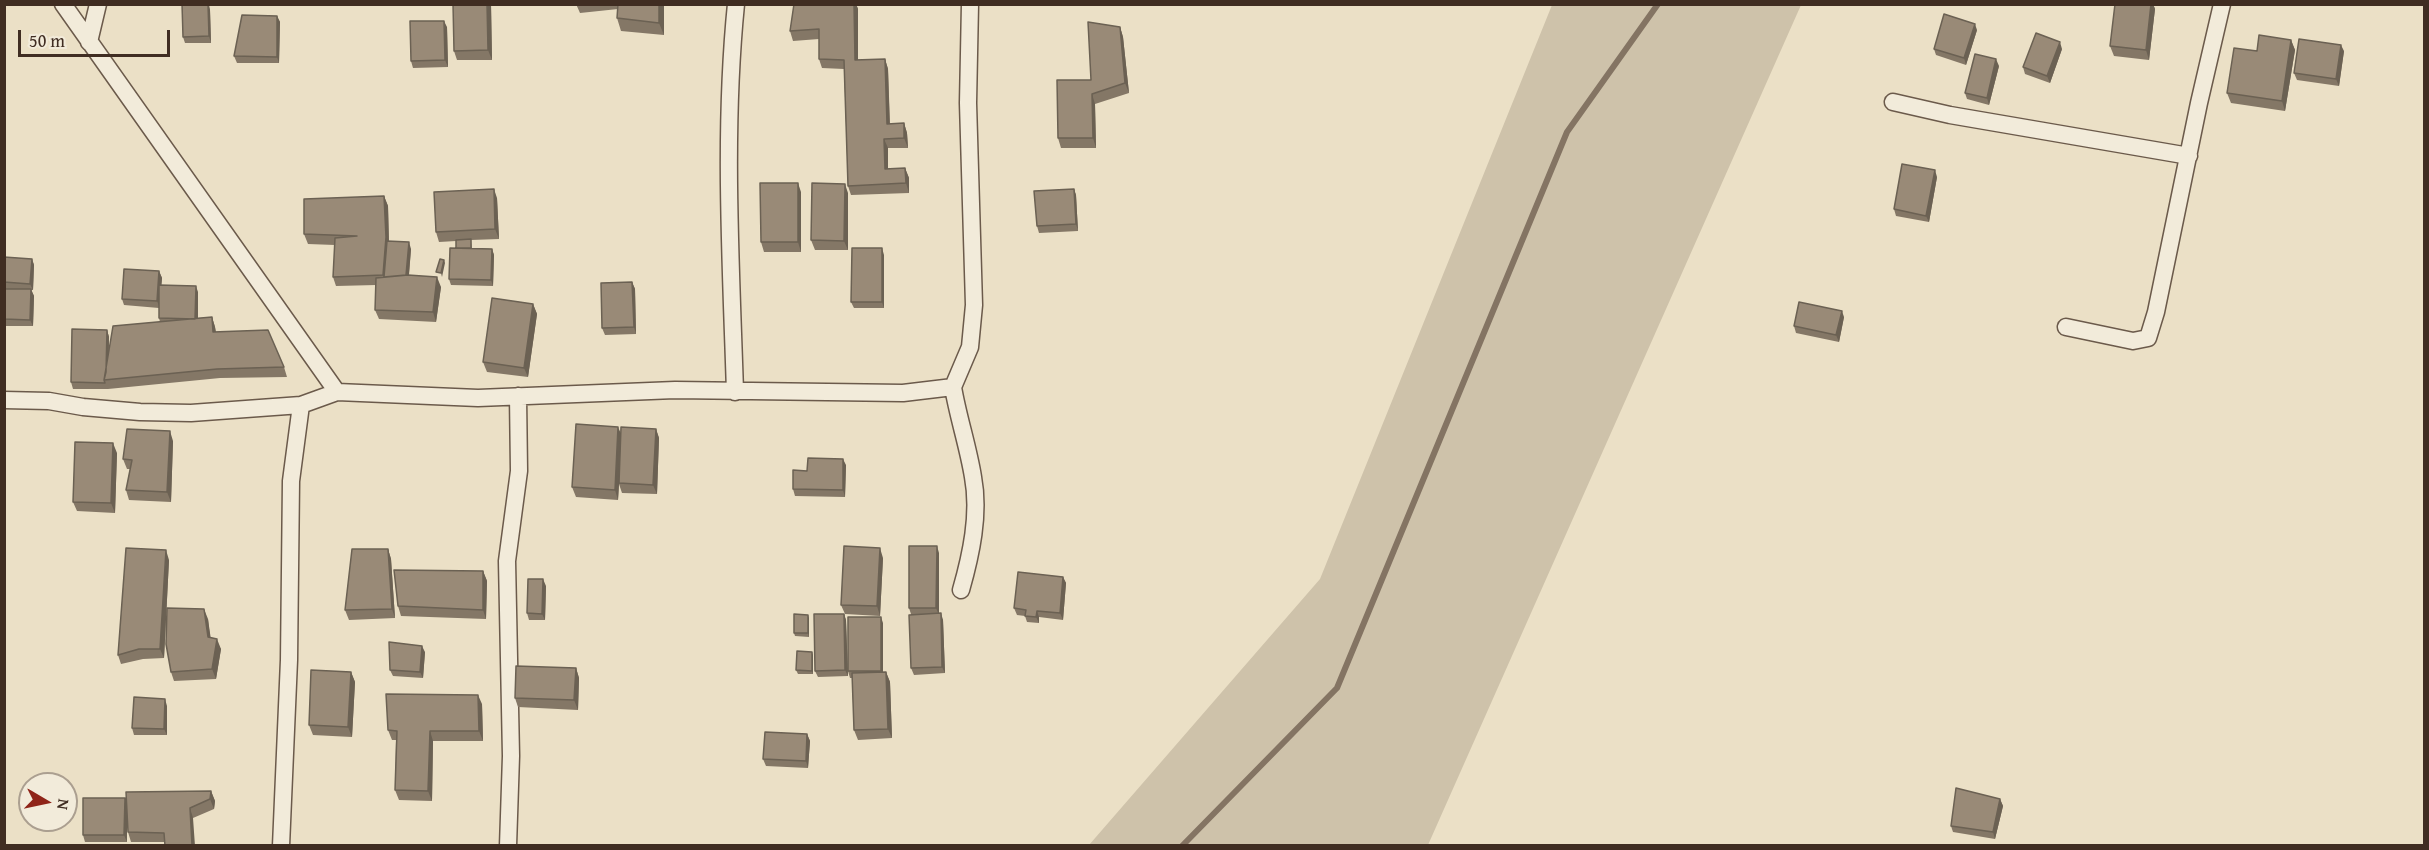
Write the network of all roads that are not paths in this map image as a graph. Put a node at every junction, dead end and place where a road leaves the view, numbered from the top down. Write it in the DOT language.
graph roads {
  1 [pos="63,4"];
  2 [pos="98,4"];
  3 [pos="736,4"];
  4 [pos="970,4"];
  5 [pos="2222,4"];
  6 [pos="90,42"];
  7 [pos="1893,102"];
  8 [pos="2189,156"];
  9 [pos="2066,327"];
  10 [pos="953,387"];
  11 [pos="337,392"];
  12 [pos="735,392"];
  13 [pos="518,396"];
  14 [pos="4,400"];
  15 [pos="301,405"];
  16 [pos="961,591"];
  17 [pos="281,846"];
  18 [pos="508,846"];
  1 -- 6 [label="street"];
  2 -- 6 [label="street"];
  3 -- 12 [label="street"];
  4 -- 10 [label="street"];
  5 -- 8 [label="street"];
  6 -- 11 [label="street"];
  7 -- 8 [label="street"];
  8 -- 9 [label="street"];
  10 -- 12 [label="street"];
  10 -- 16 [label="street"];
  11 -- 13 [label="street"];
  11 -- 15 [label="street"];
  12 -- 13 [label="street"];
  13 -- 18 [label="street"];
  14 -- 15 [label="street"];
  15 -- 17 [label="street"];
}
